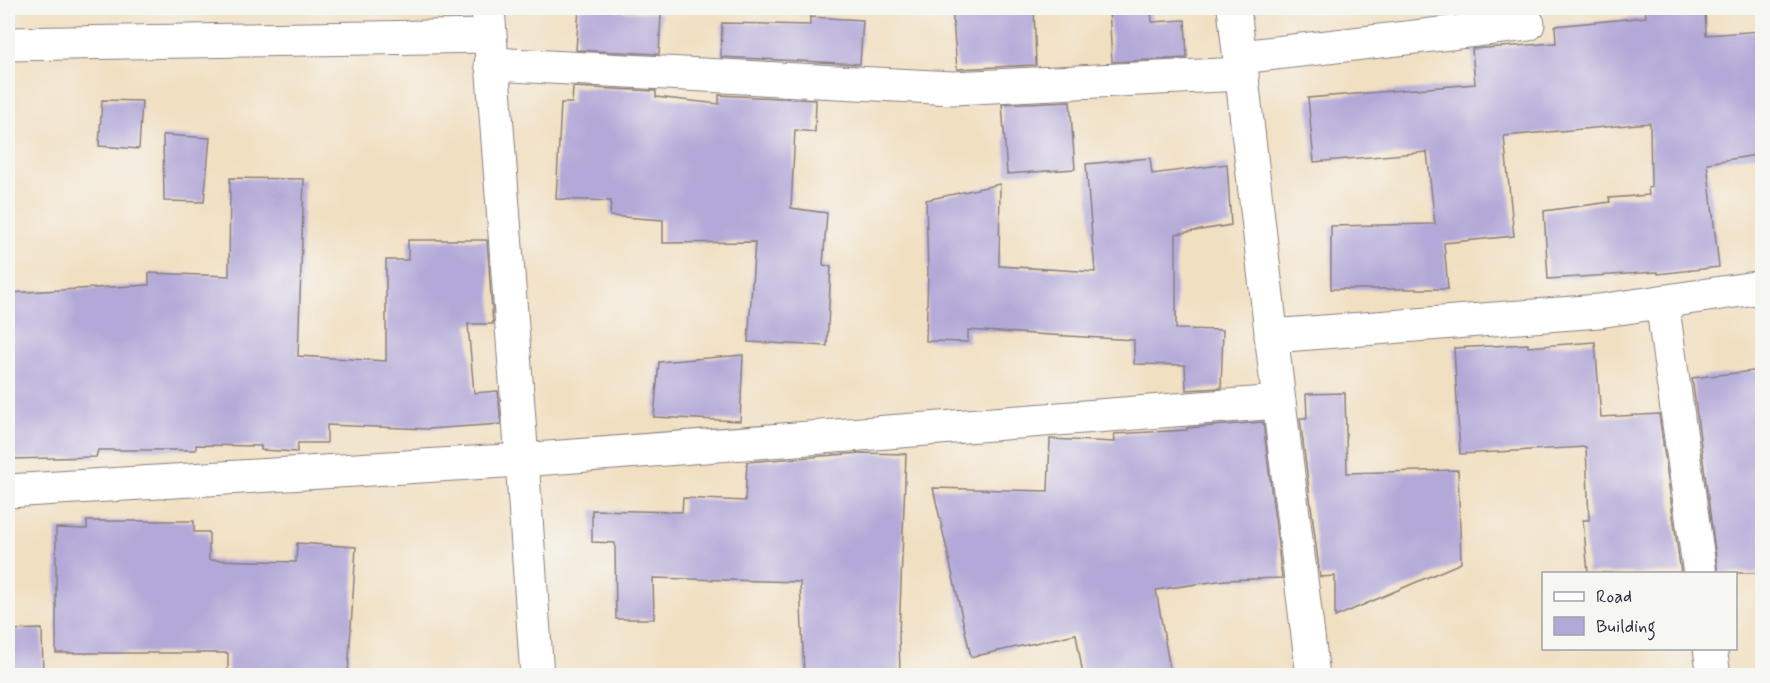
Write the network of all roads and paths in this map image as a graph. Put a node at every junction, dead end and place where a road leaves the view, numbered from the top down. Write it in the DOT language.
graph roads {
  1 [pos="1234,8"];
  2 [pos="1528,24"];
  3 [pos="490,36"];
  4 [pos="8,44"];
  5 [pos="1241,66"];
  6 [pos="1762,287"];
  7 [pos="1662,302"];
  8 [pos="1272,336"];
  9 [pos="1279,402"];
  10 [pos="522,460"];
  11 [pos="8,491"];
  12 [pos="1700,572"];
  13 [pos="1710,650"];
  14 [pos="537,675"];
  15 [pos="1313,675"];
  16 [pos="1714,675"];
  1 -- 5 [label="street"];
  2 -- 5 [label="street"];
  3 -- 4 [label="street"];
  3 -- 5 [label="street"];
  3 -- 10 [label="street"];
  5 -- 8 [label="street"];
  6 -- 7 [label="street"];
  7 -- 8 [label="street"];
  7 -- 12 [label="street"];
  8 -- 9 [label="street"];
  9 -- 10 [label="street"];
  9 -- 15 [label="street"];
  10 -- 11 [label="street"];
  10 -- 14 [label="street"];
  13 -- 16 [label="street"];
}
